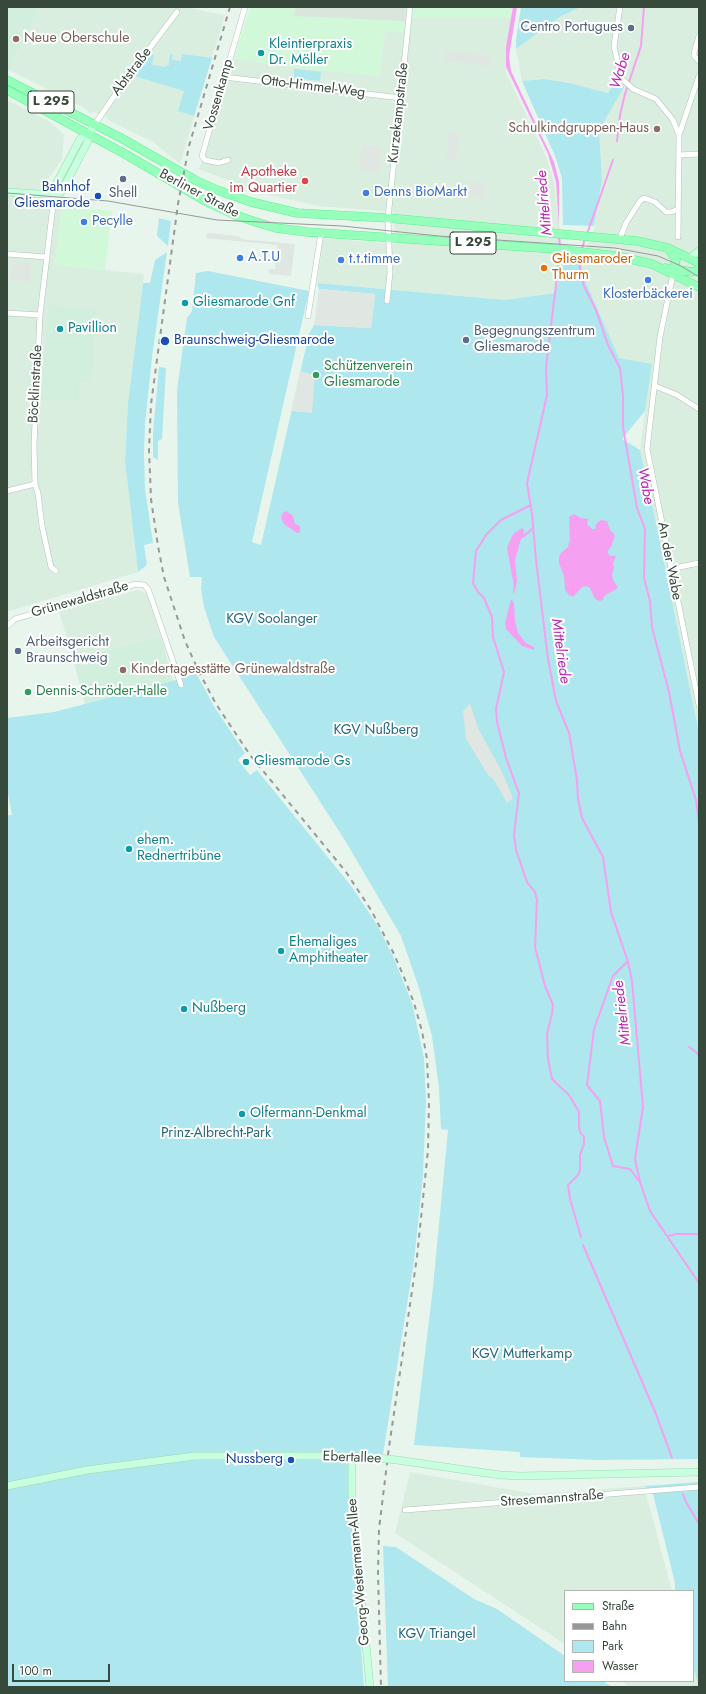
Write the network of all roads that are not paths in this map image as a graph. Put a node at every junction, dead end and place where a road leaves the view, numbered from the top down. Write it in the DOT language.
graph roads {
  1 [pos="245,7"];
  2 [pos="410,7"];
  3 [pos="620,7"];
  4 [pos="177,12"];
  5 [pos="699,36"];
  6 [pos="699,61"];
  7 [pos="699,76"];
  8 [pos="224,77"];
  9 [pos="7,80"];
  10 [pos="7,90"];
  11 [pos="401,98"];
  12 [pos="95,124"];
  13 [pos="88,134"];
  14 [pos="679,135"];
  15 [pos="699,154"];
  16 [pos="679,155"];
  17 [pos="228,160"];
  18 [pos="7,192"];
  19 [pos="56,195"];
  20 [pos="678,209"];
  21 [pos="388,218"];
  22 [pos="321,233"];
  23 [pos="678,237"];
  24 [pos="389,238"];
  25 [pos="620,238"];
  26 [pos="668,249"];
  27 [pos="699,251"];
  28 [pos="7,254"];
  29 [pos="46,257"];
  30 [pos="690,258"];
  31 [pos="699,263"];
  32 [pos="675,271"];
  33 [pos="697,273"];
  34 [pos="699,286"];
  35 [pos="387,302"];
  36 [pos="7,313"];
  37 [pos="40,315"];
  38 [pos="308,316"];
  39 [pos="655,386"];
  40 [pos="699,409"];
  41 [pos="35,484"];
  42 [pos="7,491"];
  43 [pos="699,563"];
  44 [pos="670,569"];
  45 [pos="56,570"];
  46 [pos="7,626"];
  47 [pos="180,685"];
  48 [pos="699,705"];
  49 [pos="352,1457"];
  50 [pos="699,1472"];
  51 [pos="7,1486"];
  52 [pos="699,1488"];
  53 [pos="405,1510"];
  54 [pos="370,1687"];
  1 -- 8 [label="street, Vossenkamp"];
  2 -- 11 [label="street, Kurzekampstraße"];
  3 -- 14 [label="street"];
  4 -- 12 [label="street, Abtstraße"];
  5 -- 6 [label="street"];
  7 -- 14 [label="street"];
  8 -- 11 [label="street, Otto-Himmel-Weg"];
  8 -- 17 [label="street, Vossenkamp"];
  9 -- 12 [label="main road, L 295"];
  10 -- 13 [label="main road, L 295"];
  11 -- 21 [label="street, Kurzekampstraße"];
  12 -- 13 [label="main road, Abtstraße"];
  12 -- 21 [label="main road, Berliner Straße / L 295"];
  13 -- 19 [label="main road, Abtstraße"];
  13 -- 22 [label="main road, Berliner Straße / L 295"];
  14 -- 16 [label="street"];
  15 -- 16 [label="street"];
  16 -- 20 [label="street"];
  18 -- 19 [label="main road"];
  19 -- 29 [label="street, Böcklinstraße"];
  20 -- 23 [label="street"];
  20 -- 25 [label="street"];
  21 -- 24 [label="street"];
  21 -- 25 [label="main road, Berliner Straße / L 295"];
  22 -- 24 [label="main road, Berliner Straße / L 295"];
  22 -- 38 [label="street"];
  24 -- 32 [label="main road, Berliner Straße / L 295"];
  24 -- 35 [label="street"];
  25 -- 26 [label="main road, Berliner Straße / L 295"];
  26 -- 30 [label="main road, Berliner Straße / L 295"];
  26 -- 32 [label="main road"];
  27 -- 30 [label="main road"];
  28 -- 29 [label="street"];
  29 -- 37 [label="street, Böcklinstraße"];
  30 -- 31 [label="main road, Berliner Straße / L 295"];
  30 -- 32 [label="main road"];
  30 -- 33 [label="main road"];
  32 -- 33 [label="main road"];
  32 -- 34 [label="main road, Berliner Straße / L 295"];
  32 -- 39 [label="street, An der Wabe"];
  33 -- 34 [label="main road"];
  36 -- 37 [label="street"];
  37 -- 41 [label="street, Böcklinstraße"];
  39 -- 40 [label="street"];
  39 -- 44 [label="street, An der Wabe"];
  41 -- 42 [label="street"];
  41 -- 45 [label="street, Böcklinstraße"];
  43 -- 44 [label="street"];
  44 -- 48 [label="street, An der Wabe"];
  46 -- 47 [label="street, Grünewaldstraße"];
  49 -- 50 [label="main road, Ebertallee, bridge"];
  49 -- 51 [label="main road, Ebertallee"];
  49 -- 54 [label="main road, Georg-Westermann-Allee"];
  52 -- 53 [label="street, Stresemannstraße"];
}
